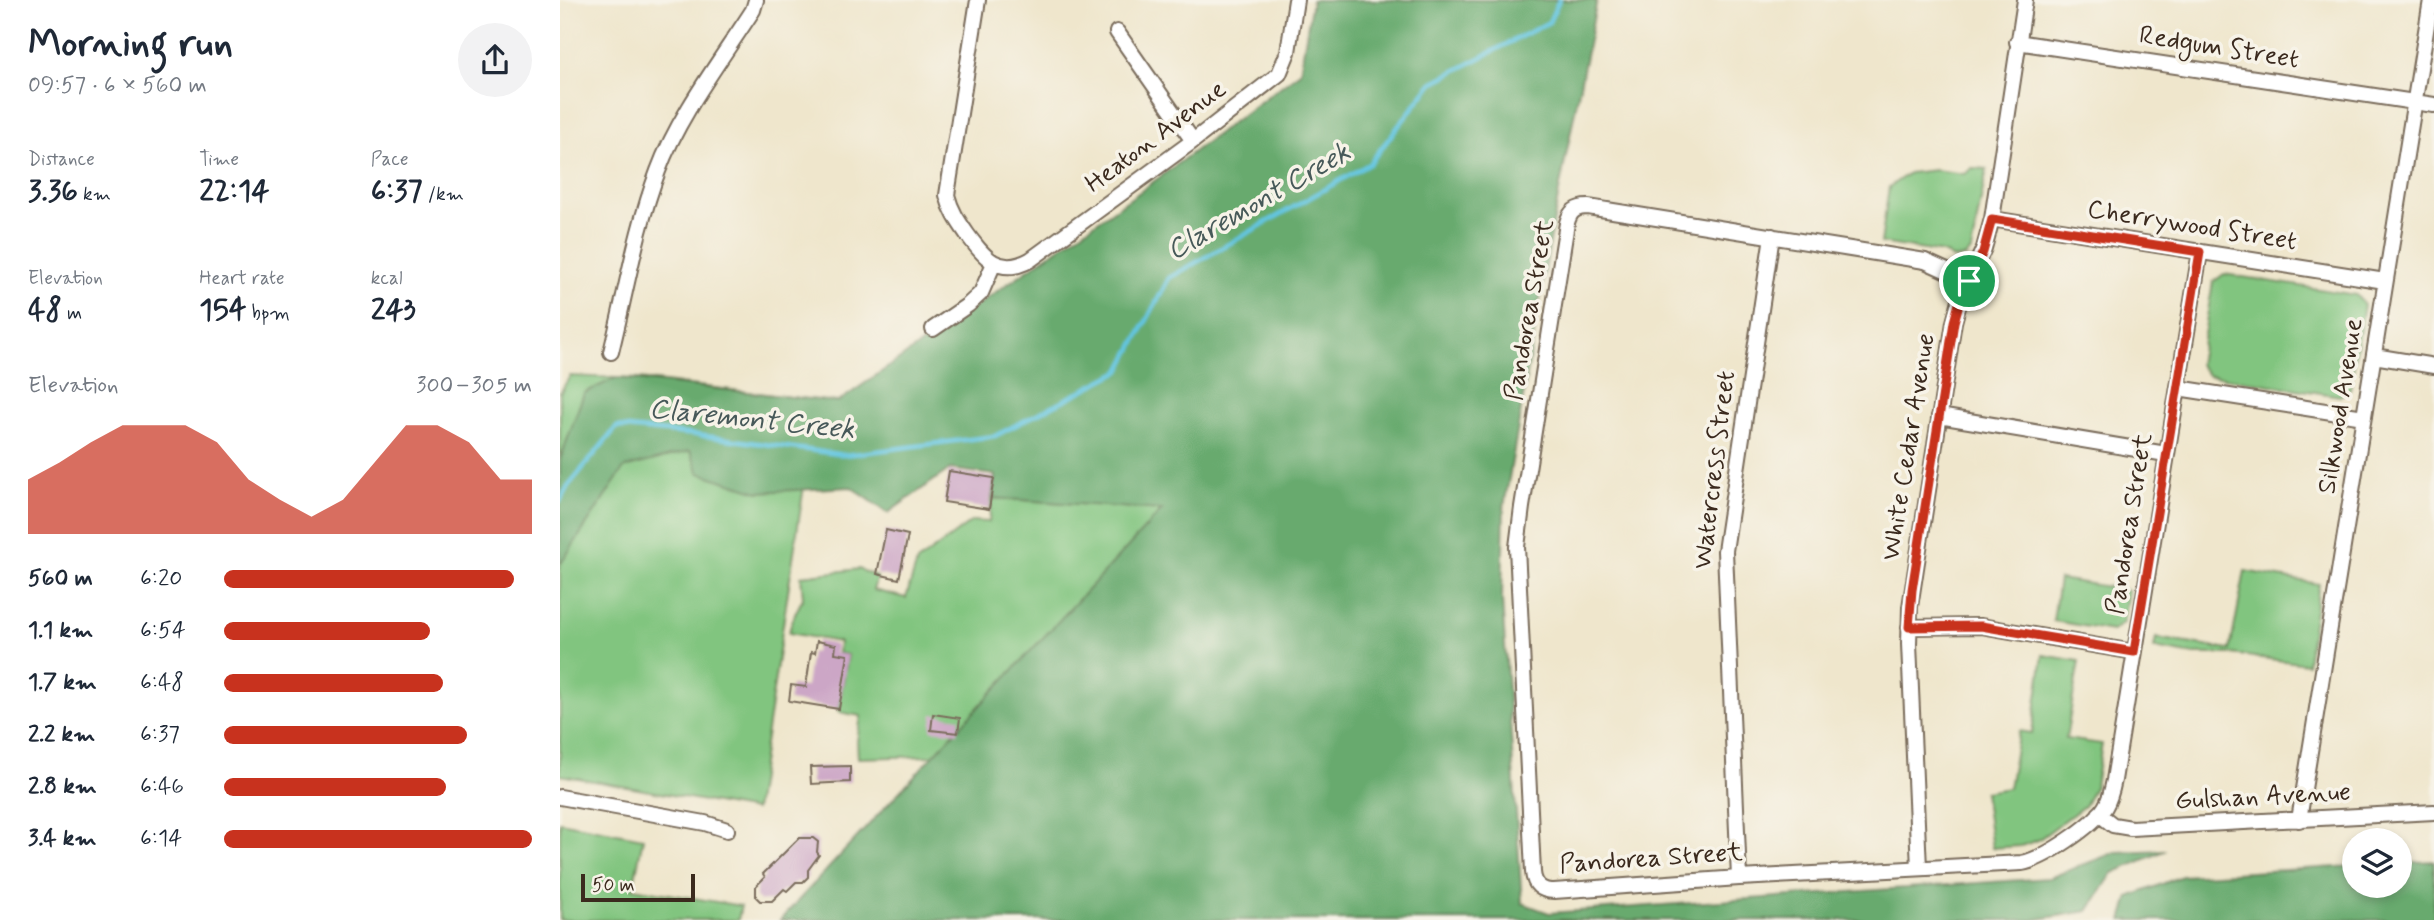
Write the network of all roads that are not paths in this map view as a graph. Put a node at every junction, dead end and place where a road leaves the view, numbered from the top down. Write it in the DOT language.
graph roads {
  1 [pos="757,0"];
  2 [pos="978,0"];
  3 [pos="1296,0"];
  4 [pos="2025,0"];
  5 [pos="2431,0"];
  6 [pos="1117,32"];
  7 [pos="2017,42"];
  8 [pos="2414,102"];
  9 [pos="2434,106"];
  10 [pos="1194,141"];
  11 [pos="1992,219"];
  12 [pos="1772,236"];
  13 [pos="2200,252"];
  14 [pos="994,263"];
  15 [pos="1969,281"];
  16 [pos="2385,281"];
  17 [pos="933,329"];
  18 [pos="611,352"];
  19 [pos="2374,356"];
  20 [pos="2434,366"];
  21 [pos="2178,387"];
  22 [pos="1939,416"];
  23 [pos="2364,417"];
  24 [pos="2166,454"];
  25 [pos="1909,627"];
  26 [pos="2134,652"];
  27 [pos="560,797"];
  28 [pos="2434,812"];
  29 [pos="2099,814"];
  30 [pos="2299,820"];
  31 [pos="727,830"];
  32 [pos="1919,868"];
  33 [pos="1739,878"];
  1 -- 18 [label="street"];
  2 -- 14 [label="street"];
  3 -- 10 [label="street, Heaton Avenue"];
  4 -- 7 [label="street, White Cedar Avenue"];
  5 -- 8 [label="street, Silkwood Avenue"];
  6 -- 10 [label="street"];
  7 -- 8 [label="street, Redgum Street"];
  7 -- 11 [label="street, White Cedar Avenue"];
  8 -- 9 [label="street, Redgum Street"];
  8 -- 16 [label="street, Silkwood Avenue"];
  10 -- 14 [label="street, Heaton Avenue"];
  11 -- 13 [label="street, Cherrywood Street"];
  11 -- 15 [label="street, White Cedar Avenue"];
  12 -- 15 [label="street, Pandorea Street"];
  12 -- 33 [label="street, Watercress Street"];
  12 -- 33 [label="street, Pandorea Street"];
  13 -- 16 [label="street, Cherrywood Street"];
  13 -- 21 [label="street, Pandorea Street"];
  14 -- 17 [label="street"];
  15 -- 22 [label="street, White Cedar Avenue"];
  16 -- 19 [label="street, Silkwood Avenue"];
  19 -- 20 [label="street"];
  19 -- 23 [label="street, Silkwood Avenue"];
  21 -- 23 [label="street"];
  21 -- 24 [label="street, Pandorea Street"];
  22 -- 24 [label="street"];
  22 -- 25 [label="street, White Cedar Avenue"];
  23 -- 30 [label="street, Silkwood Avenue"];
  24 -- 26 [label="street, Pandorea Street"];
  25 -- 26 [label="street"];
  25 -- 32 [label="street, White Cedar Avenue"];
  26 -- 29 [label="street, Pandorea Street"];
  27 -- 31 [label="street"];
  28 -- 30 [label="street, Gulshan Avenue"];
  29 -- 30 [label="street, Gulshan Avenue"];
  29 -- 32 [label="street, Pandorea Street"];
  32 -- 33 [label="street, Pandorea Street"];
}
